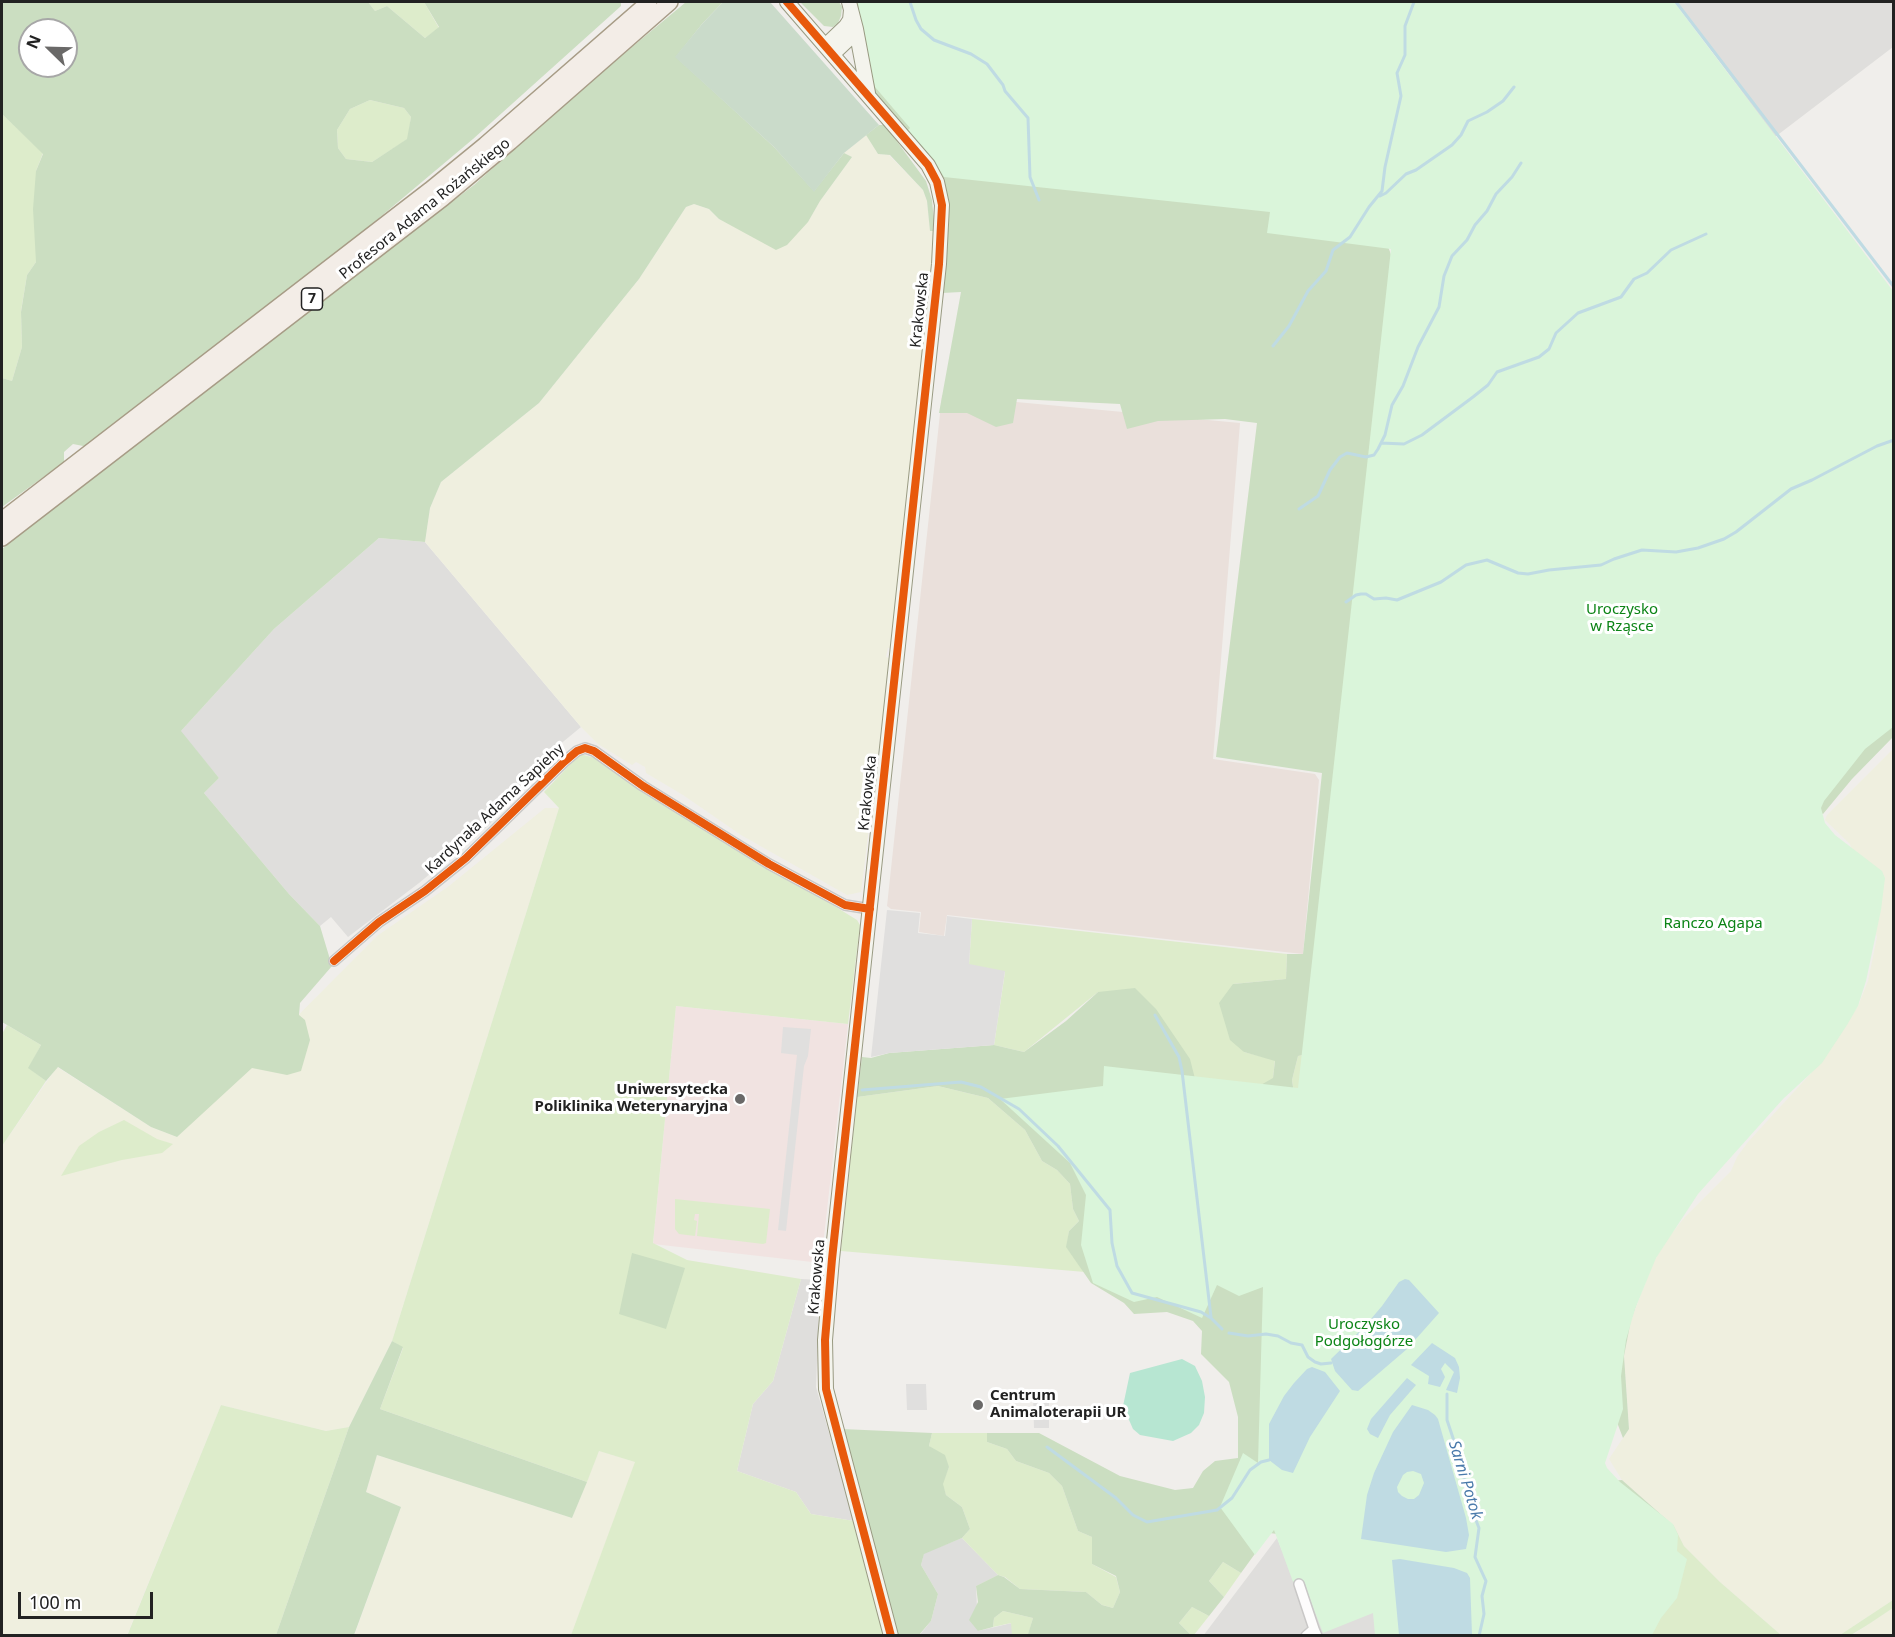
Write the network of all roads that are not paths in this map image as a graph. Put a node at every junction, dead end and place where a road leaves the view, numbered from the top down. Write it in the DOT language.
graph roads {
  1 [pos="649,2"];
  2 [pos="670,2"];
  3 [pos="787,2"];
  4 [pos="850,6"];
  5 [pos="856,29"];
  6 [pos="829,50"];
  7 [pos="868,95"];
  8 [pos="2,520"];
  9 [pos="2,538"];
  10 [pos="870,909"];
  11 [pos="334,961"];
  12 [pos="1299,1584"];
  13 [pos="1315,1632"];
  14 [pos="891,1635"];
  15 [pos="1306,1635"];
  1 -- 8 [label="main road, Profesora Adama Rożańskiego / 7"];
  2 -- 9 [label="main road, Profesora Adama Rożańskiego / 7"];
  3 -- 6 [label="street, Krakowska"];
  4 -- 5 [label="street"];
  4 -- 6 [label="street"];
  5 -- 6 [label="street"];
  5 -- 7 [label="street"];
  6 -- 7 [label="street, Krakowska"];
  7 -- 10 [label="street, Krakowska"];
  10 -- 11 [label="street, Kardynała Adama Sapiehy"];
  10 -- 14 [label="street, Krakowska"];
  12 -- 13 [label="street"];
  13 -- 15 [label="street"];
}
